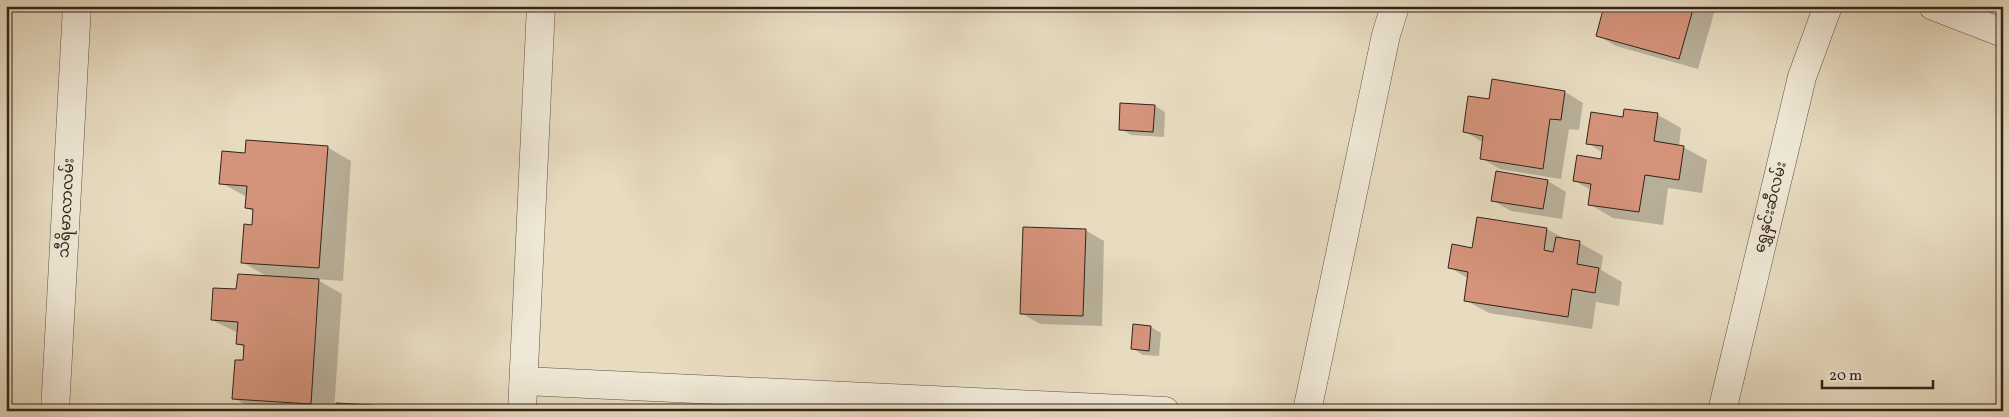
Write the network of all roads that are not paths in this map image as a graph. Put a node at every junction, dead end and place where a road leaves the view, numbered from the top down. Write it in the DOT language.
graph roads {
  1 [pos="77,6"];
  2 [pos="541,6"];
  3 [pos="1395,6"];
  4 [pos="1828,6"];
  5 [pos="1933,6"];
  6 [pos="2003,33"];
  7 [pos="524,381"];
  8 [pos="55,411"];
  9 [pos="522,411"];
  10 [pos="1165,411"];
  11 [pos="1307,411"];
  12 [pos="1722,411"];
  1 -- 8 [label="street, သီရိမာလာလမ်း"];
  2 -- 7 [label="street"];
  3 -- 11 [label="street"];
  4 -- 12 [label="street, ရွှေနှင်းဆီလမ်း"];
  5 -- 6 [label="street"];
  7 -- 9 [label="street"];
  7 -- 10 [label="street"];
}
